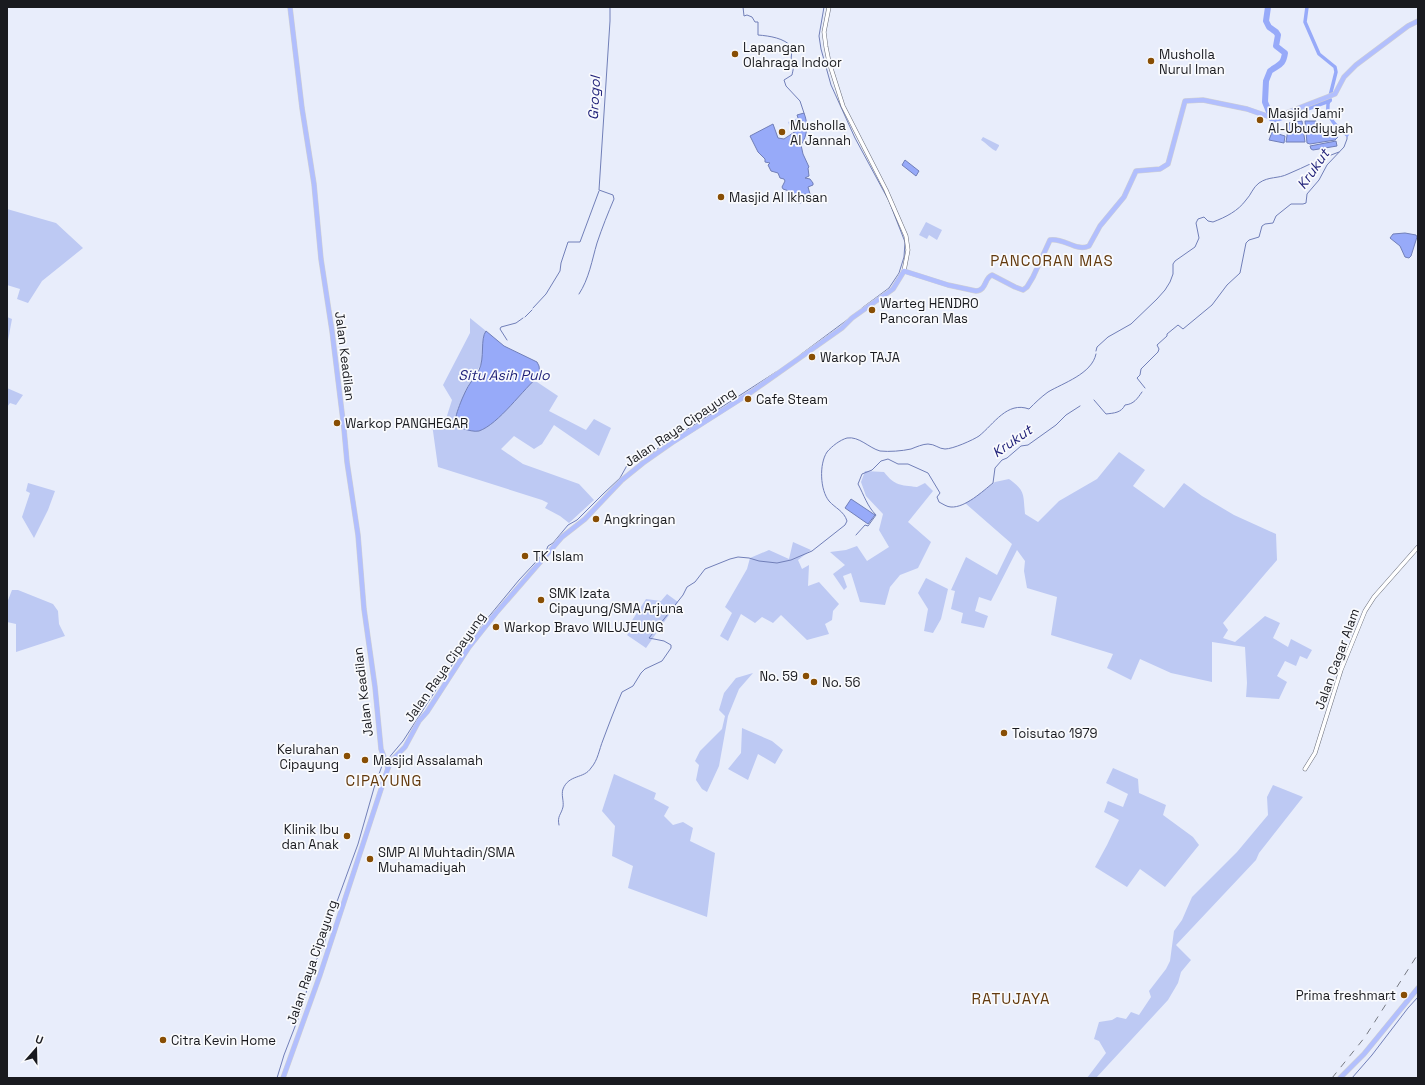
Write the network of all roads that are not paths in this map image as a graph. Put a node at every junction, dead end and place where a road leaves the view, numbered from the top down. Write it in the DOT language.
graph roads {
  1 [pos="290,7"];
  2 [pos="829,7"];
  3 [pos="1418,21"];
  4 [pos="904,271"];
  5 [pos="1418,547"];
  6 [pos="387,760"];
  7 [pos="1305,769"];
  8 [pos="1418,988"];
  9 [pos="283,1078"];
  10 [pos="1340,1078"];
  1 -- 6 [label="main road, Jalan Keadilan"];
  2 -- 4 [label="street"];
  3 -- 4 [label="main road"];
  4 -- 6 [label="main road, Jalan Raya Cipayung"];
  5 -- 7 [label="street, Jalan Cagar Alam"];
  6 -- 9 [label="main road, Jalan Raya Cipayung"];
  8 -- 10 [label="main road"];
}
